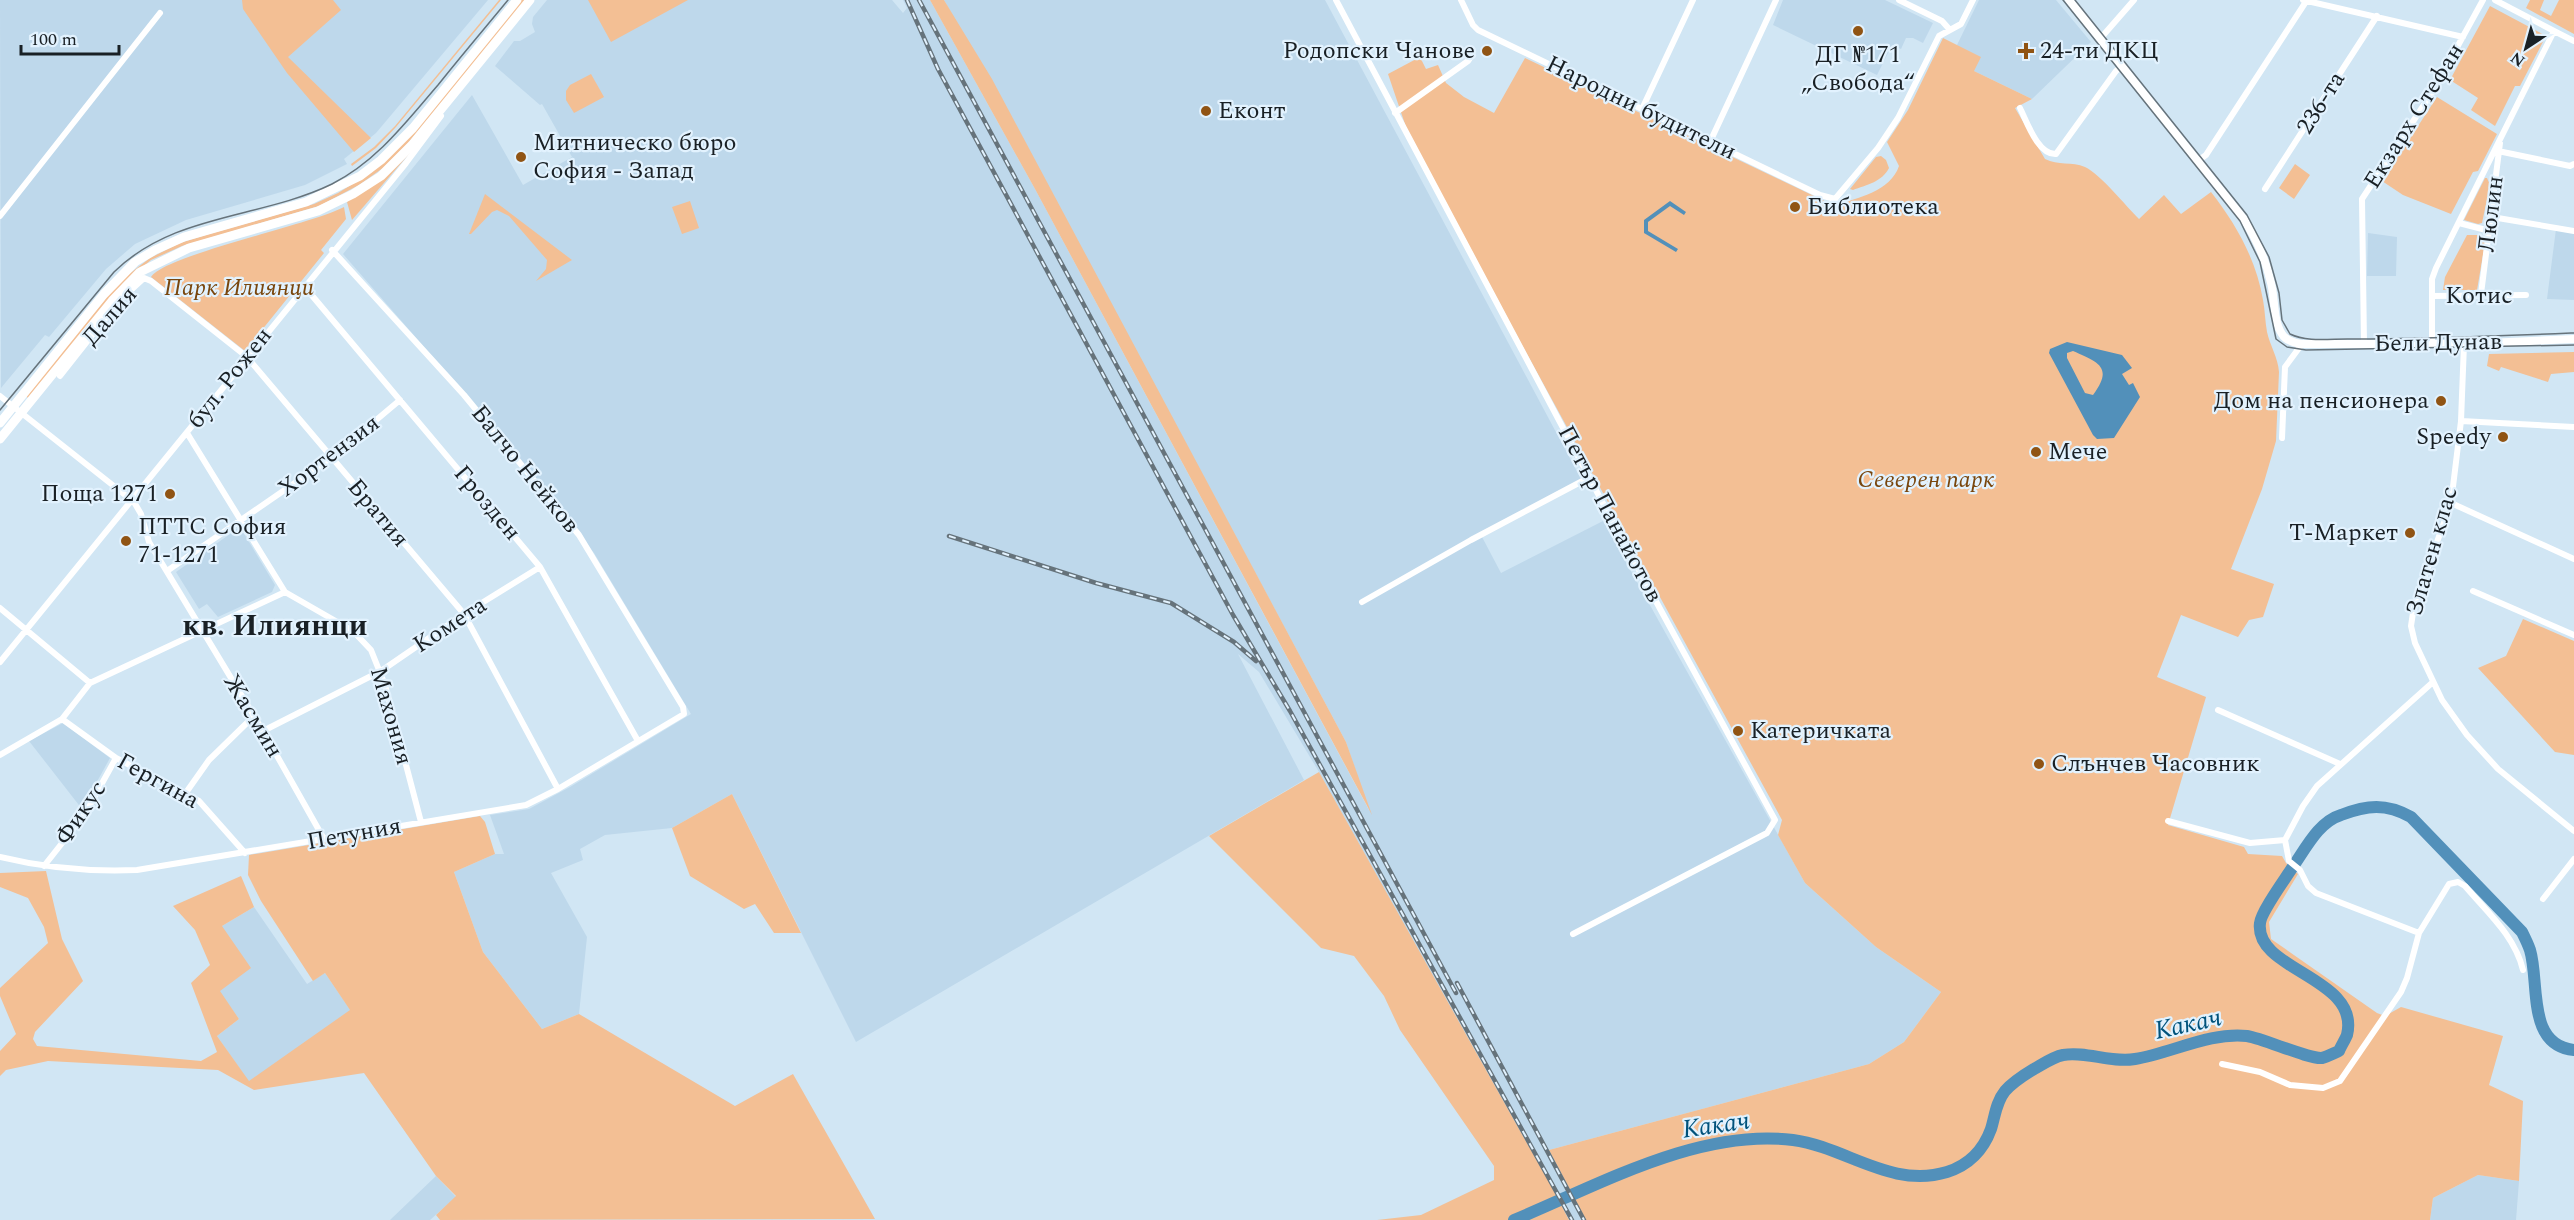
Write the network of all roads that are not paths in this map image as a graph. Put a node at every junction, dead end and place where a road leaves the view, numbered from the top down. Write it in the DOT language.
graph roads {
  1 [pos="517,0"];
  2 [pos="530,0"];
  3 [pos="1336,0"];
  4 [pos="1461,0"];
  5 [pos="1693,0"];
  6 [pos="1776,0"];
  7 [pos="1899,0"];
  8 [pos="1973,0"];
  9 [pos="2069,0"];
  10 [pos="2134,0"];
  11 [pos="2306,0"];
  12 [pos="2483,0"];
  13 [pos="2495,0"];
  14 [pos="160,13"];
  15 [pos="2377,16"];
  16 [pos="1950,30"];
  17 [pos="2554,31"];
  18 [pos="2463,37"];
  19 [pos="2100,39"];
  20 [pos="2574,41"];
  21 [pos="1467,52"];
  22 [pos="2122,66"];
  23 [pos="457,92"];
  24 [pos="2020,108"];
  25 [pos="1642,109"];
  26 [pos="1395,113"];
  27 [pos="1710,142"];
  28 [pos="2496,151"];
  29 [pos="2199,160"];
  30 [pos="2572,165"];
  31 [pos="2265,189"];
  32 [pos="0,216"];
  33 [pos="2492,217"];
  34 [pos="2459,223"];
  35 [pos="2490,231"];
  36 [pos="2574,231"];
  37 [pos="332,250"];
  38 [pos="147,278"];
  39 [pos="304,286"];
  40 [pos="2481,294"];
  41 [pos="2526,295"];
  42 [pos="2432,296"];
  43 [pos="2574,339"];
  44 [pos="2302,344"];
  45 [pos="2364,344"];
  46 [pos="2432,344"];
  47 [pos="2464,344"];
  48 [pos="72,355"];
  49 [pos="247,357"];
  50 [pos="60,376"];
  51 [pos="0,396"];
  52 [pos="400,400"];
  53 [pos="14,406"];
  54 [pos="22,412"];
  55 [pos="2461,421"];
  56 [pos="0,423"];
  57 [pos="2574,427"];
  58 [pos="187,433"];
  59 [pos="2282,438"];
  60 [pos="0,439"];
  61 [pos="331,458"];
  62 [pos="1590,477"];
  63 [pos="131,499"];
  64 [pos="2451,503"];
  65 [pos="241,520"];
  66 [pos="2574,559"];
  67 [pos="540,567"];
  68 [pos="167,571"];
  69 [pos="2474,591"];
  70 [pos="285,592"];
  71 [pos="1362,602"];
  72 [pos="0,608"];
  73 [pos="464,614"];
  74 [pos="27,629"];
  75 [pos="202,630"];
  76 [pos="2574,634"];
  77 [pos="0,662"];
  78 [pos="381,671"];
  79 [pos="2433,682"];
  80 [pos="90,683"];
  81 [pos="2218,710"];
  82 [pos="685,712"];
  83 [pos="254,716"];
  84 [pos="62,719"];
  85 [pos="263,731"];
  86 [pos="638,741"];
  87 [pos="0,755"];
  88 [pos="116,758"];
  89 [pos="2340,764"];
  90 [pos="558,789"];
  91 [pos="185,795"];
  92 [pos="421,822"];
  93 [pos="2168,822"];
  94 [pos="2573,828"];
  95 [pos="324,839"];
  96 [pos="2285,840"];
  97 [pos="245,853"];
  98 [pos="0,857"];
  99 [pos="2574,859"];
  100 [pos="44,866"];
  101 [pos="2544,899"];
  102 [pos="2419,933"];
  103 [pos="1573,934"];
  104 [pos="2523,970"];
  105 [pos="2222,1064"];
  1 -- 53 [label="main road"];
  2 -- 23 [label="main road, бул. Рожен"];
  3 -- 26 [label="street, Петър Панайотов"];
  4 -- 25 [label="street, Народни будители"];
  5 -- 25 [label="street"];
  6 -- 27 [label="street"];
  7 -- 16 [label="street"];
  8 -- 16 [label="street"];
  9 -- 19 [label="street"];
  10 -- 19 [label="street"];
  11 -- 15 [label="street"];
  11 -- 29 [label="street"];
  12 -- 18 [label="street, Екзарх Стефан"];
  13 -- 17 [label="street"];
  14 -- 32 [label="street"];
  15 -- 18 [label="street"];
  15 -- 31 [label="street, 236-та"];
  16 -- 27 [label="street, Народни будители"];
  17 -- 20 [label="street"];
  17 -- 28 [label="street"];
  18 -- 45 [label="street, Екзарх Стефан"];
  19 -- 22 [label="street"];
  21 -- 26 [label="street"];
  22 -- 24 [label="street"];
  22 -- 29 [label="street"];
  23 -- 37 [label="street, бул. Рожен"];
  23 -- 48 [label="main road, бул. Рожен"];
  25 -- 27 [label="street, Народни будители"];
  26 -- 62 [label="street, Петър Панайотов"];
  28 -- 30 [label="street"];
  28 -- 33 [label="street, Люлин"];
  28 -- 34 [label="street"];
  29 -- 44 [label="street"];
  33 -- 35 [label="street, Люлин"];
  33 -- 36 [label="street"];
  34 -- 35 [label="street"];
  34 -- 42 [label="street"];
  35 -- 40 [label="street, Люлин"];
  37 -- 39 [label="street, бул. Рожен"];
  37 -- 82 [label="street, Балчо Нейков"];
  38 -- 48 [label="street, Далия"];
  38 -- 49 [label="street, Братия"];
  39 -- 49 [label="street, бул. Рожен"];
  39 -- 52 [label="street, Грозден"];
  40 -- 41 [label="street, Котис"];
  40 -- 42 [label="street, Котис"];
  42 -- 46 [label="street"];
  43 -- 47 [label="street, Бели Дунав"];
  44 -- 45 [label="street, Бели Дунав"];
  44 -- 59 [label="street"];
  45 -- 46 [label="street, Бели Дунав"];
  46 -- 47 [label="street, Бели Дунав"];
  47 -- 55 [label="street, Златен клас"];
  48 -- 50 [label="street, Далия"];
  48 -- 54 [label="main road, бул. Рожен"];
  49 -- 58 [label="street, бул. Рожен"];
  49 -- 61 [label="street, Братия"];
  51 -- 53 [label="street"];
  52 -- 61 [label="street, Хортензия"];
  52 -- 67 [label="street, Грозден"];
  53 -- 54 [label="street"];
  53 -- 56 [label="main road"];
  54 -- 60 [label="main road, бул. Рожен"];
  54 -- 63 [label="street"];
  55 -- 57 [label="street"];
  55 -- 64 [label="street, Златен клас"];
  58 -- 63 [label="street, бул. Рожен"];
  58 -- 65 [label="street, Махония"];
  61 -- 65 [label="street, Хортензия"];
  61 -- 73 [label="street, Братия"];
  62 -- 71 [label="street"];
  62 -- 103 [label="street, Петър Панайотов"];
  63 -- 68 [label="street, Жасмин"];
  63 -- 74 [label="street, бул. Рожен"];
  64 -- 66 [label="street"];
  64 -- 79 [label="street, Златен клас"];
  65 -- 68 [label="street, Хортензия"];
  65 -- 70 [label="street, Махония"];
  67 -- 73 [label="street, Комета"];
  67 -- 86 [label="street, Грозден"];
  68 -- 75 [label="street, Жасмин"];
  69 -- 76 [label="street"];
  70 -- 75 [label="street"];
  70 -- 78 [label="street, Махония"];
  72 -- 74 [label="street"];
  73 -- 78 [label="street, Комета"];
  73 -- 90 [label="street, Братия"];
  74 -- 77 [label="street, бул. Рожен"];
  74 -- 80 [label="street"];
  75 -- 80 [label="street"];
  75 -- 83 [label="street, Жасмин"];
  78 -- 85 [label="street, Комета"];
  78 -- 92 [label="street, Махония"];
  79 -- 89 [label="street"];
  79 -- 94 [label="street, Златен клас"];
  80 -- 84 [label="street"];
  81 -- 89 [label="street"];
  82 -- 86 [label="street, Петуния"];
  83 -- 85 [label="street, Жасмин"];
  83 -- 91 [label="street"];
  84 -- 87 [label="street"];
  84 -- 88 [label="street, Гергина"];
  85 -- 95 [label="street, Жасмин"];
  86 -- 90 [label="street, Петуния"];
  88 -- 91 [label="street, Гергина"];
  88 -- 100 [label="street, Фикус"];
  89 -- 96 [label="street"];
  90 -- 92 [label="street, Петуния"];
  91 -- 97 [label="street, Гергина"];
  92 -- 95 [label="street, Петуния"];
  93 -- 96 [label="street"];
  95 -- 97 [label="street, Петуния"];
  96 -- 102 [label="street"];
  97 -- 100 [label="street, Петуния"];
  98 -- 100 [label="street, Петуния"];
  99 -- 101 [label="street"];
  102 -- 104 [label="street"];
  102 -- 105 [label="street"];
}
